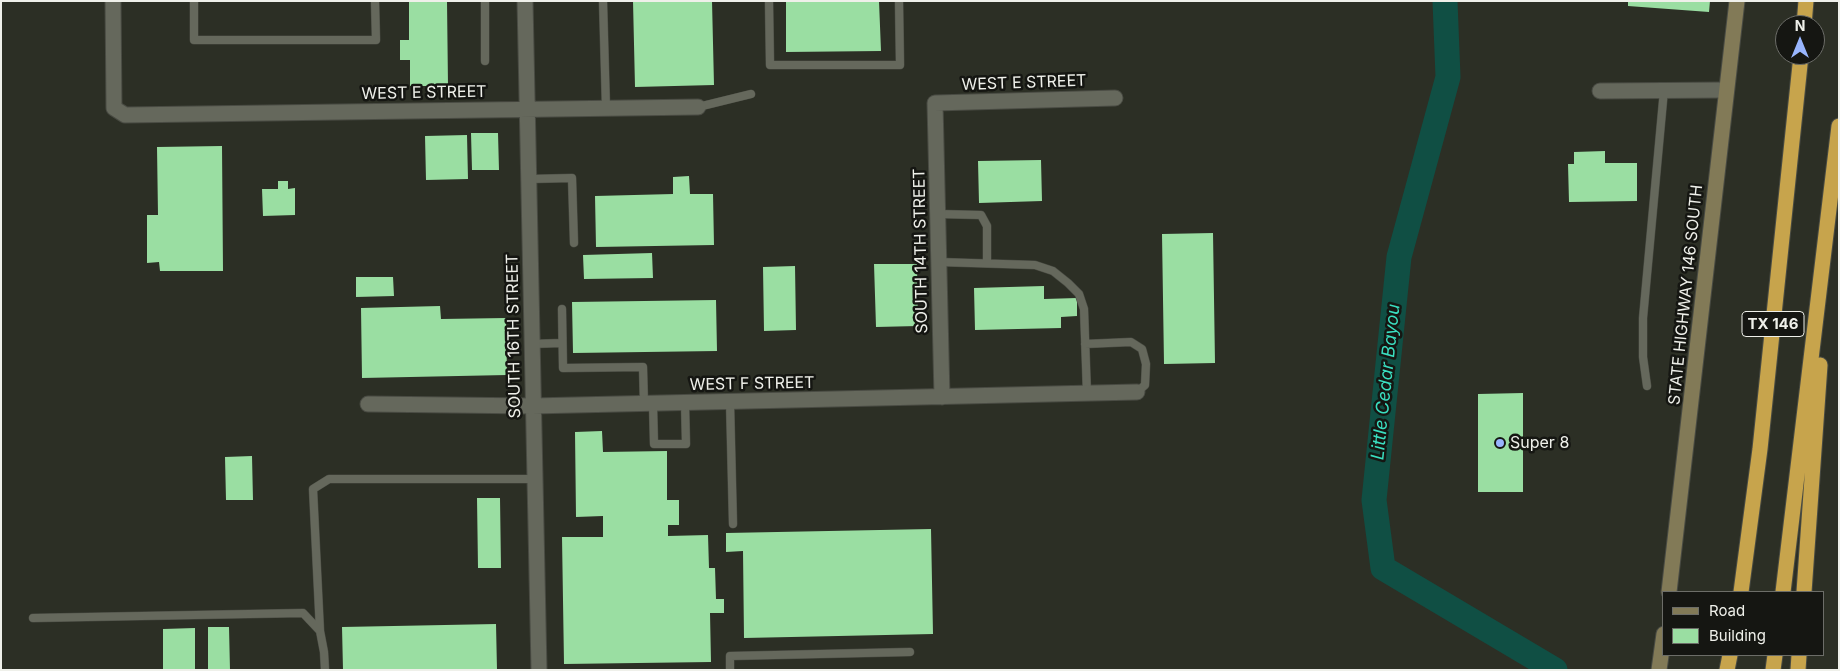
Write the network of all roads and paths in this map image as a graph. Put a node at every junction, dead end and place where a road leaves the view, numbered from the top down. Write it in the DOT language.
graph roads {
  1 [pos="113,1"];
  2 [pos="194,1"];
  3 [pos="375,1"];
  4 [pos="485,1"];
  5 [pos="525,1"];
  6 [pos="603,1"];
  7 [pos="769,1"];
  8 [pos="899,1"];
  9 [pos="1737,1"];
  10 [pos="1806,1"];
  11 [pos="1805,15"];
  12 [pos="485,61"];
  13 [pos="1800,65"];
  14 [pos="1664,90"];
  15 [pos="1726,90"];
  16 [pos="1600,91"];
  17 [pos="752,94"];
  18 [pos="1115,98"];
  19 [pos="935,103"];
  20 [pos="698,107"];
  21 [pos="606,108"];
  22 [pos="528,109"];
  23 [pos="1839,126"];
  24 [pos="1834,177"];
  25 [pos="529,179"];
  26 [pos="938,214"];
  27 [pos="574,244"];
  28 [pos="939,262"];
  29 [pos="987,263"];
  30 [pos="562,309"];
  31 [pos="562,343"];
  32 [pos="531,344"];
  33 [pos="1086,344"];
  34 [pos="1647,386"];
  35 [pos="1137,392"];
  36 [pos="1087,394"];
  37 [pos="942,397"];
  38 [pos="730,402"];
  39 [pos="685,403"];
  40 [pos="368,404"];
  41 [pos="648,404"];
  42 [pos="532,406"];
  43 [pos="534,478"];
  44 [pos="733,524"];
  45 [pos="1669,591"];
  46 [pos="1741,591"];
  47 [pos="1783,591"];
  48 [pos="1804,591"];
  49 [pos="33,618"];
  50 [pos="320,631"];
  51 [pos="1662,650"];
  52 [pos="910,652"];
  53 [pos="1732,656"];
  54 [pos="1732,656"];
  55 [pos="1775,656"];
  56 [pos="1800,656"];
  57 [pos="1660,667"];
  58 [pos="325,670"];
  59 [pos="539,670"];
  60 [pos="730,670"];
  61 [pos="1726,670"];
  62 [pos="1732,670"];
  63 [pos="1774,670"];
  64 [pos="1798,670"];
  1 -- 22 [label="street, WEST E STREET"];
  2 -- 3 [label="lane"];
  4 -- 12 [label="lane"];
  5 -- 22 [label="street, SOUTH 16TH STREET"];
  6 -- 21 [label="lane"];
  7 -- 8 [label="lane"];
  9 -- 15 [label="main road, STATE HIGHWAY 146 SOUTH"];
  10 -- 11 [label="highway"];
  13 -- 46 [label="highway, TX 146"];
  14 -- 15 [label="street"];
  14 -- 16 [label="street"];
  14 -- 34 [label="lane"];
  15 -- 45 [label="main road, STATE HIGHWAY 146 SOUTH"];
  17 -- 20 [label="lane"];
  18 -- 19 [label="street, WEST E STREET"];
  19 -- 26 [label="street, SOUTH 14TH STREET"];
  20 -- 21 [label="street, WEST E STREET"];
  21 -- 22 [label="street, WEST E STREET"];
  22 -- 25 [label="street, SOUTH 16TH STREET"];
  23 -- 24 [label="highway, TX 146"];
  24 -- 47 [label="highway, TX 146"];
  24 -- 48 [label="highway"];
  25 -- 27 [label="lane"];
  25 -- 32 [label="street, SOUTH 16TH STREET"];
  26 -- 28 [label="street, SOUTH 14TH STREET"];
  26 -- 29 [label="lane"];
  28 -- 29 [label="lane"];
  28 -- 37 [label="street, SOUTH 14TH STREET"];
  29 -- 33 [label="lane"];
  30 -- 31 [label="lane"];
  31 -- 32 [label="lane"];
  31 -- 41 [label="lane"];
  32 -- 42 [label="street, SOUTH 16TH STREET"];
  33 -- 35 [label="lane"];
  33 -- 36 [label="lane"];
  35 -- 36 [label="street, WEST F STREET"];
  36 -- 37 [label="street, WEST F STREET"];
  37 -- 38 [label="street, WEST F STREET"];
  38 -- 39 [label="street, WEST F STREET"];
  38 -- 44 [label="lane"];
  39 -- 41 [label="street, WEST F STREET"];
  39 -- 41 [label="lane"];
  40 -- 42 [label="street, WEST F STREET"];
  41 -- 42 [label="street, WEST F STREET"];
  42 -- 43 [label="street, SOUTH 16TH STREET"];
  43 -- 50 [label="lane"];
  43 -- 59 [label="street, SOUTH 16TH STREET"];
  49 -- 50 [label="lane"];
  50 -- 58 [label="lane"];
  51 -- 57 [label="main road"];
  52 -- 60 [label="lane"];
  53 -- 61 [label="highway"];
  54 -- 62 [label="highway"];
  55 -- 63 [label="highway"];
  56 -- 64 [label="highway"];
}
